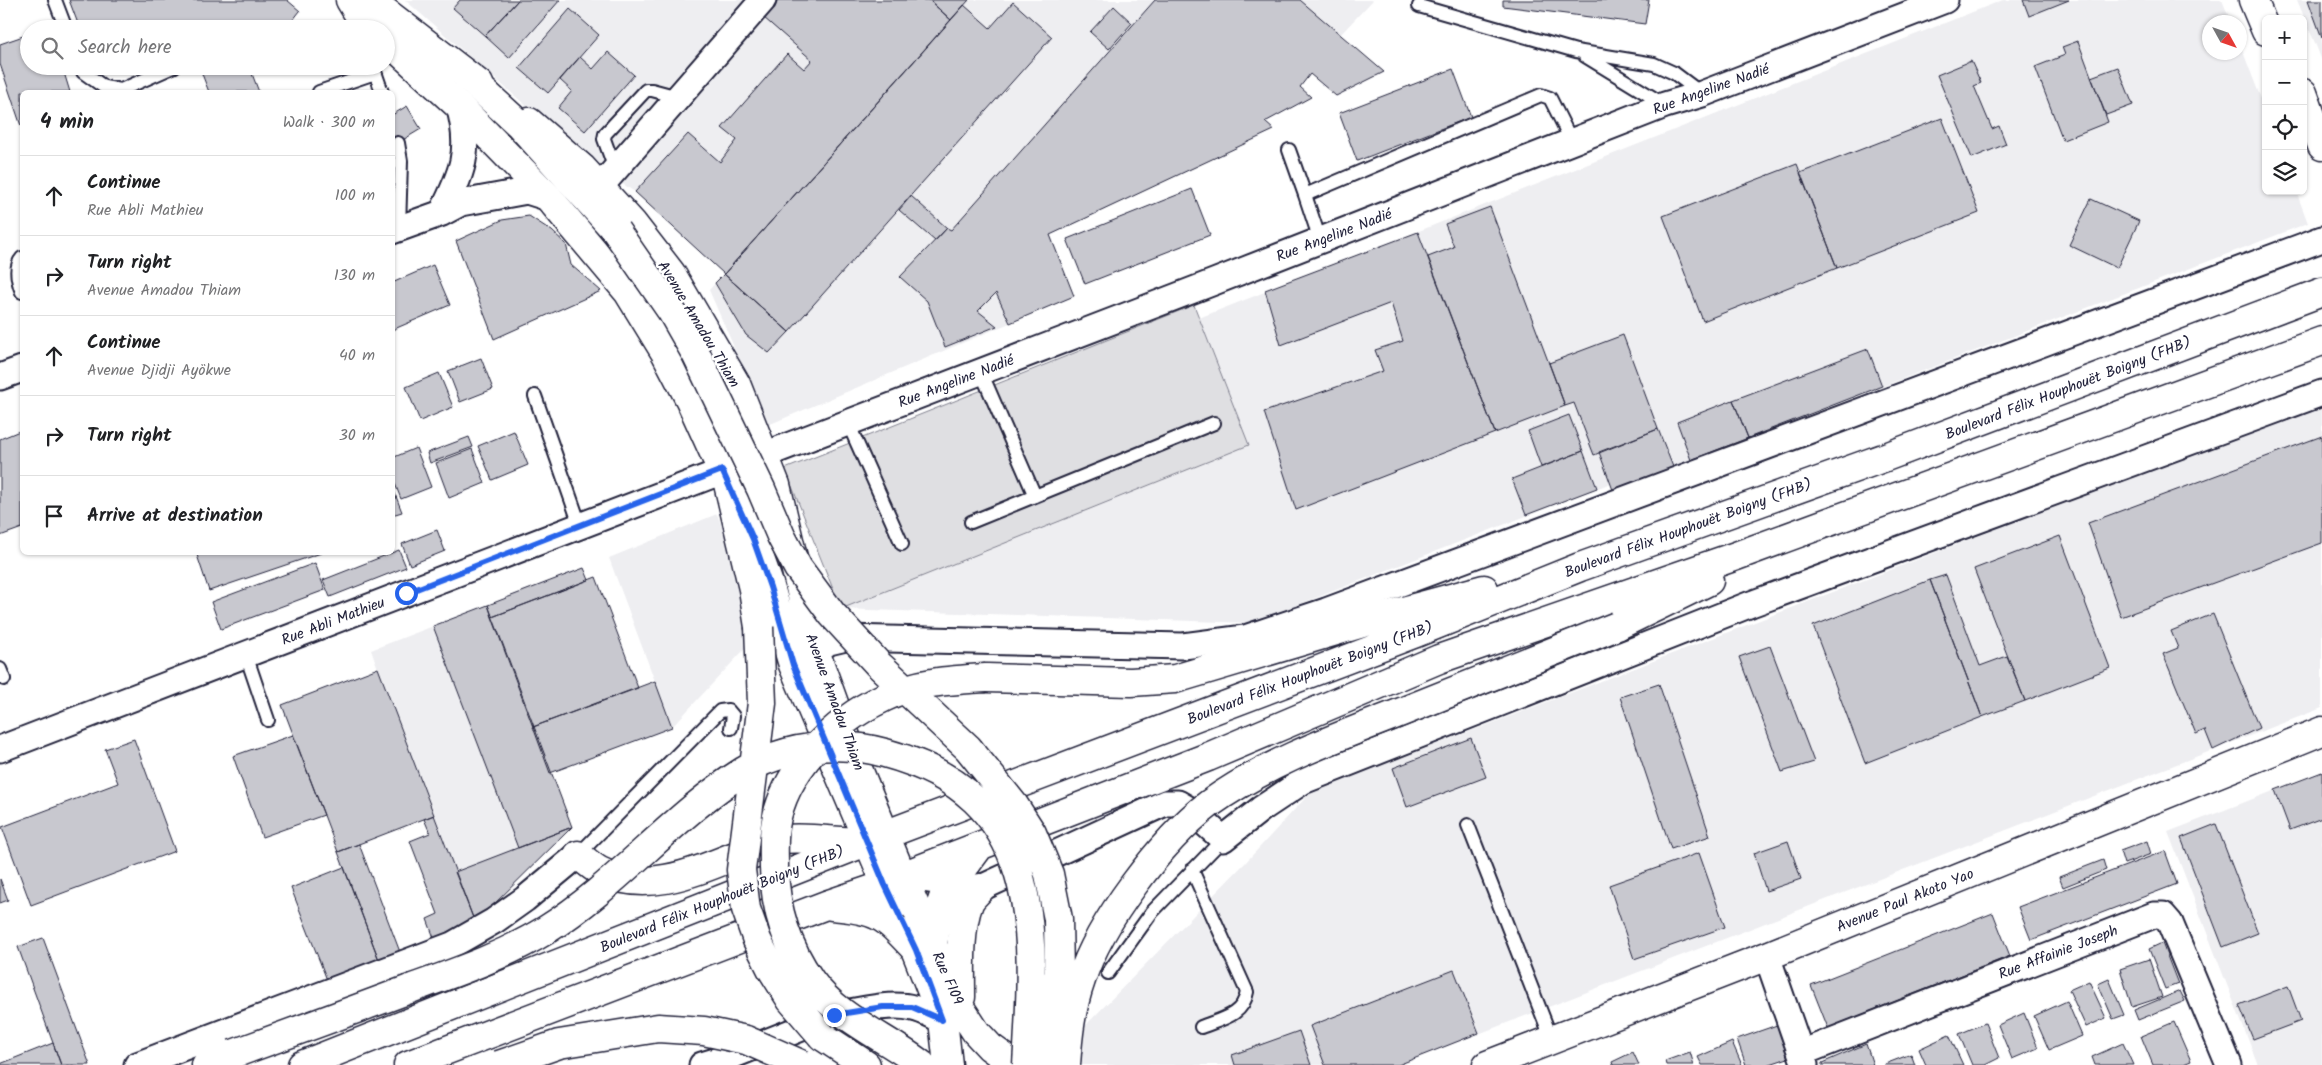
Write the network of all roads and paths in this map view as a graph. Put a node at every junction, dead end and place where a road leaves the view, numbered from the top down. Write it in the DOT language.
graph roads {
  1 [pos="55,0"];
  2 [pos="350,0"];
  3 [pos="763,0"];
  4 [pos="1945,0"];
  5 [pos="2253,0"];
  6 [pos="2272,0"];
  7 [pos="1419,6"];
  8 [pos="2277,15"];
  9 [pos="63,20"];
  10 [pos="367,20"];
  11 [pos="373,20"];
  12 [pos="2262,22"];
  13 [pos="395,45"];
  14 [pos="1576,51"];
  15 [pos="460,70"];
  16 [pos="87,75"];
  17 [pos="155,75"];
  18 [pos="362,75"];
  19 [pos="376,75"];
  20 [pos="121,90"];
  21 [pos="121,90"];
  22 [pos="324,90"];
  23 [pos="381,90"];
  24 [pos="1702,94"];
  25 [pos="1665,105"];
  26 [pos="2305,105"];
  27 [pos="459,106"];
  28 [pos="1572,142"];
  29 [pos="398,143"];
  30 [pos="2322,146"];
  31 [pos="1289,150"];
  32 [pos="607,178"];
  33 [pos="1305,195"];
  34 [pos="549,198"];
  35 [pos="442,212"];
  36 [pos="396,230"];
  37 [pos="2322,239"];
  38 [pos="1320,240"];
  39 [pos="20,261"];
  40 [pos="20,287"];
  41 [pos="2322,292"];
  42 [pos="2322,341"];
  43 [pos="20,370"];
  44 [pos="981,372"];
  45 [pos="0,377"];
  46 [pos="736,384"];
  47 [pos="2322,393"];
  48 [pos="535,396"];
  49 [pos="690,400"];
  50 [pos="848,423"];
  51 [pos="1214,423"];
  52 [pos="765,455"];
  53 [pos="726,479"];
  54 [pos="1035,496"];
  55 [pos="1852,512"];
  56 [pos="971,522"];
  57 [pos="580,525"];
  58 [pos="902,544"];
  59 [pos="1580,567"];
  60 [pos="246,655"];
  61 [pos="804,658"];
  62 [pos="268,720"];
  63 [pos="731,728"];
  64 [pos="2322,731"];
  65 [pos="0,749"];
  66 [pos="1468,825"];
  67 [pos="876,839"];
  68 [pos="1223,839"];
  69 [pos="979,847"];
  70 [pos="578,855"];
  71 [pos="1192,870"];
  72 [pos="893,881"];
  73 [pos="952,884"];
  74 [pos="981,888"];
  75 [pos="826,905"];
  76 [pos="924,947"];
  77 [pos="1766,956"];
  78 [pos="1108,973"];
  79 [pos="952,1015"];
  80 [pos="1201,1027"];
  81 [pos="1552,1040"];
  82 [pos="1803,1059"];
  83 [pos="137,1065"];
  84 [pos="206,1065"];
  85 [pos="302,1065"];
  86 [pos="408,1065"];
  87 [pos="499,1065"];
  88 [pos="702,1065"];
  89 [pos="803,1065"];
  90 [pos="866,1065"];
  91 [pos="922,1065"];
  92 [pos="948,1065"];
  93 [pos="1014,1065"];
  94 [pos="1027,1065"];
  95 [pos="1043,1065"];
  96 [pos="1066,1065"];
  97 [pos="1487,1065"];
  98 [pos="2229,1065"];
  1 -- 9 [label="lane"];
  2 -- 10 [label="main road, Avenue Amadou Thiam"];
  3 -- 32 [label="street"];
  4 -- 24 [label="street, Rue Angeline Nadié"];
  5 -- 12 [label="main road"];
  6 -- 8 [label="main road"];
  7 -- 14 [label="lane"];
  11 -- 15 [label="main road, Avenue Amadou Thiam"];
  13 -- 27 [label="main road, Avenue Amadou Thiam"];
  14 -- 24 [label="lane"];
  14 -- 25 [label="lane"];
  15 -- 32 [label="main road, Avenue Amadou Thiam"];
  15 -- 95 [label="main road, bridge"];
  16 -- 20 [label="lane"];
  17 -- 21 [label="lane"];
  18 -- 22 [label="lane"];
  19 -- 23 [label="lane"];
  24 -- 25 [label="street, Rue Angeline Nadié"];
  25 -- 28 [label="street, Rue Angeline Nadié"];
  26 -- 30 [label="main road"];
  27 -- 34 [label="main road, Avenue Amadou Thiam"];
  27 -- 35 [label="street"];
  28 -- 33 [label="lane"];
  28 -- 38 [label="street, Rue Angeline Nadié"];
  29 -- 36 [label="lane"];
  31 -- 33 [label="lane"];
  32 -- 46 [label="main road, Avenue Amadou Thiam"];
  33 -- 38 [label="lane"];
  34 -- 35 [label="street"];
  34 -- 49 [label="main road, Avenue Amadou Thiam"];
  35 -- 36 [label="street"];
  37 -- 61 [label="street"];
  38 -- 44 [label="street, Rue Angeline Nadié"];
  39 -- 40 [label="lane"];
  41 -- 59 [label="main road, Boulevard Félix Houphouët Boigny (FHB)"];
  42 -- 55 [label="main road"];
  43 -- 45 [label="street"];
  44 -- 50 [label="street, Rue Angeline Nadié"];
  44 -- 54 [label="lane"];
  46 -- 49 [label="lane"];
  46 -- 52 [label="main road, Avenue Amadou Thiam"];
  47 -- 68 [label="street"];
  48 -- 57 [label="lane"];
  49 -- 53 [label="main road, Avenue Amadou Thiam"];
  50 -- 52 [label="street, Rue Angeline Nadié"];
  50 -- 58 [label="lane"];
  51 -- 54 [label="lane"];
  52 -- 53 [label="street, Rue Angeline Nadié"];
  52 -- 61 [label="main road, Avenue Amadou Thiam"];
  53 -- 57 [label="street, Rue Abli Mathieu"];
  53 -- 61 [label="main road, Avenue Amadou Thiam"];
  53 -- 90 [label="main road, bridge"];
  54 -- 56 [label="lane"];
  55 -- 69 [label="main road"];
  55 -- 96 [label="main road, bridge"];
  57 -- 60 [label="street, Rue Abli Mathieu"];
  59 -- 67 [label="main road, Boulevard Félix Houphouët Boigny (FHB)"];
  59 -- 91 [label="main road, bridge"];
  60 -- 62 [label="lane"];
  60 -- 65 [label="street, Rue Abli Mathieu"];
  61 -- 67 [label="main road, Avenue Amadou Thiam"];
  63 -- 70 [label="lane"];
  64 -- 77 [label="main road, Avenue Paul Akoto Yao"];
  66 -- 81 [label="lane"];
  67 -- 70 [label="main road"];
  67 -- 72 [label="main road, Avenue Amadou Thiam"];
  67 -- 85 [label="main road, Boulevard Félix Houphouët Boigny (FHB)"];
  68 -- 71 [label="lane"];
  68 -- 74 [label="street"];
  69 -- 72 [label="main road"];
  69 -- 73 [label="main road"];
  70 -- 83 [label="street"];
  71 -- 78 [label="lane"];
  71 -- 80 [label="lane"];
  72 -- 73 [label="street"];
  72 -- 75 [label="main road"];
  72 -- 76 [label="main road, Avenue Amadou Thiam"];
  73 -- 74 [label="street"];
  73 -- 76 [label="main road"];
  74 -- 79 [label="main road"];
  75 -- 76 [label="main road"];
  75 -- 86 [label="main road"];
  76 -- 79 [label="main road, Avenue Amadou Thiam"];
  77 -- 81 [label="main road, Avenue Paul Akoto Yao"];
  77 -- 82 [label="street"];
  79 -- 88 [label="street"];
  79 -- 92 [label="main road"];
  79 -- 93 [label="main road, Rue F109"];
  81 -- 97 [label="main road, Avenue Paul Akoto Yao"];
  82 -- 98 [label="street, Rue Affainie Joseph"];
  84 -- 94 [label="main road, bridge"];
  87 -- 89 [label="main road, bridge"];
}
